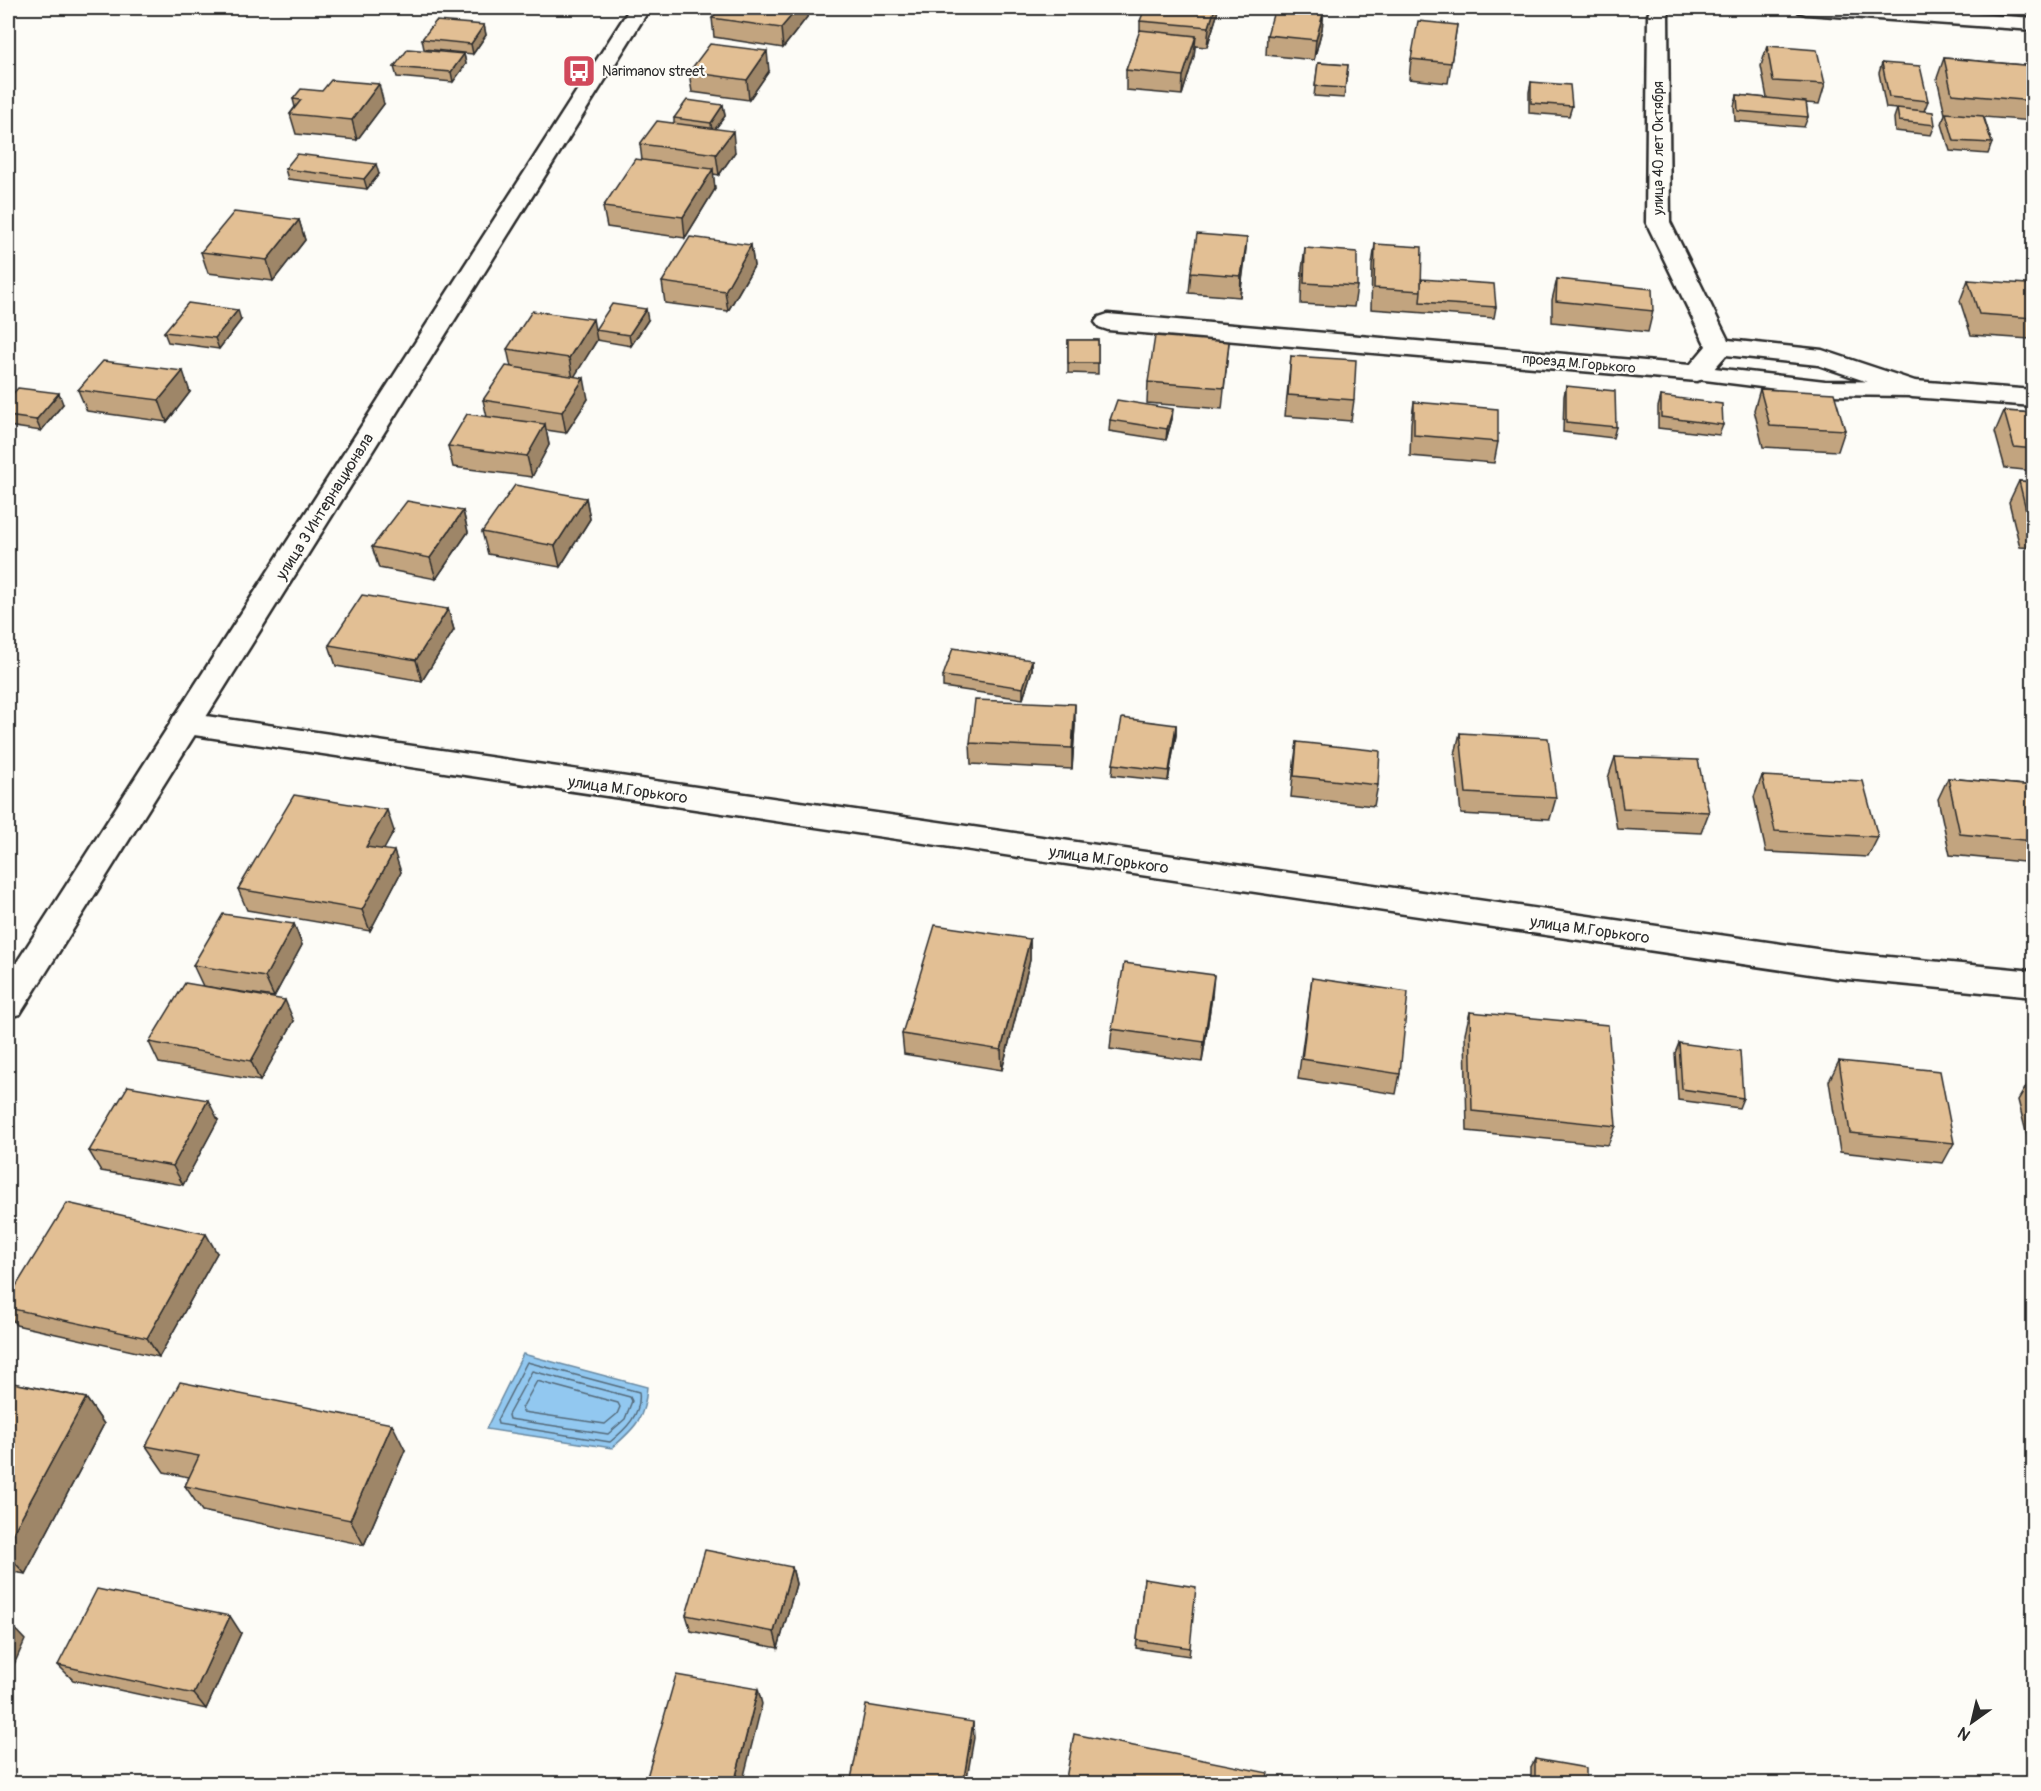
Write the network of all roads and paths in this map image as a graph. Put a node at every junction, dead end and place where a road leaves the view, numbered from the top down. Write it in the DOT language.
graph roads {
  1 [pos="640,8"];
  2 [pos="1661,8"];
  3 [pos="1806,8"];
  4 [pos="2034,24"];
  5 [pos="1108,322"];
  6 [pos="1719,347"];
  7 [pos="1697,373"];
  8 [pos="1912,389"];
  9 [pos="2034,398"];
  10 [pos="185,724"];
  11 [pos="2034,984"];
  12 [pos="8,1004"];
  1 -- 10 [label="street, улица 3 Интернационала"];
  2 -- 6 [label="street, улица 40 лет Октября"];
  3 -- 4 [label="street"];
  5 -- 7 [label="street, проезд М.Горького"];
  6 -- 7 [label="street"];
  6 -- 8 [label="street"];
  7 -- 8 [label="lane"];
  8 -- 9 [label="street"];
  10 -- 11 [label="street, улица М.Горького"];
  10 -- 12 [label="street, улица 3 Интернационала"];
}
